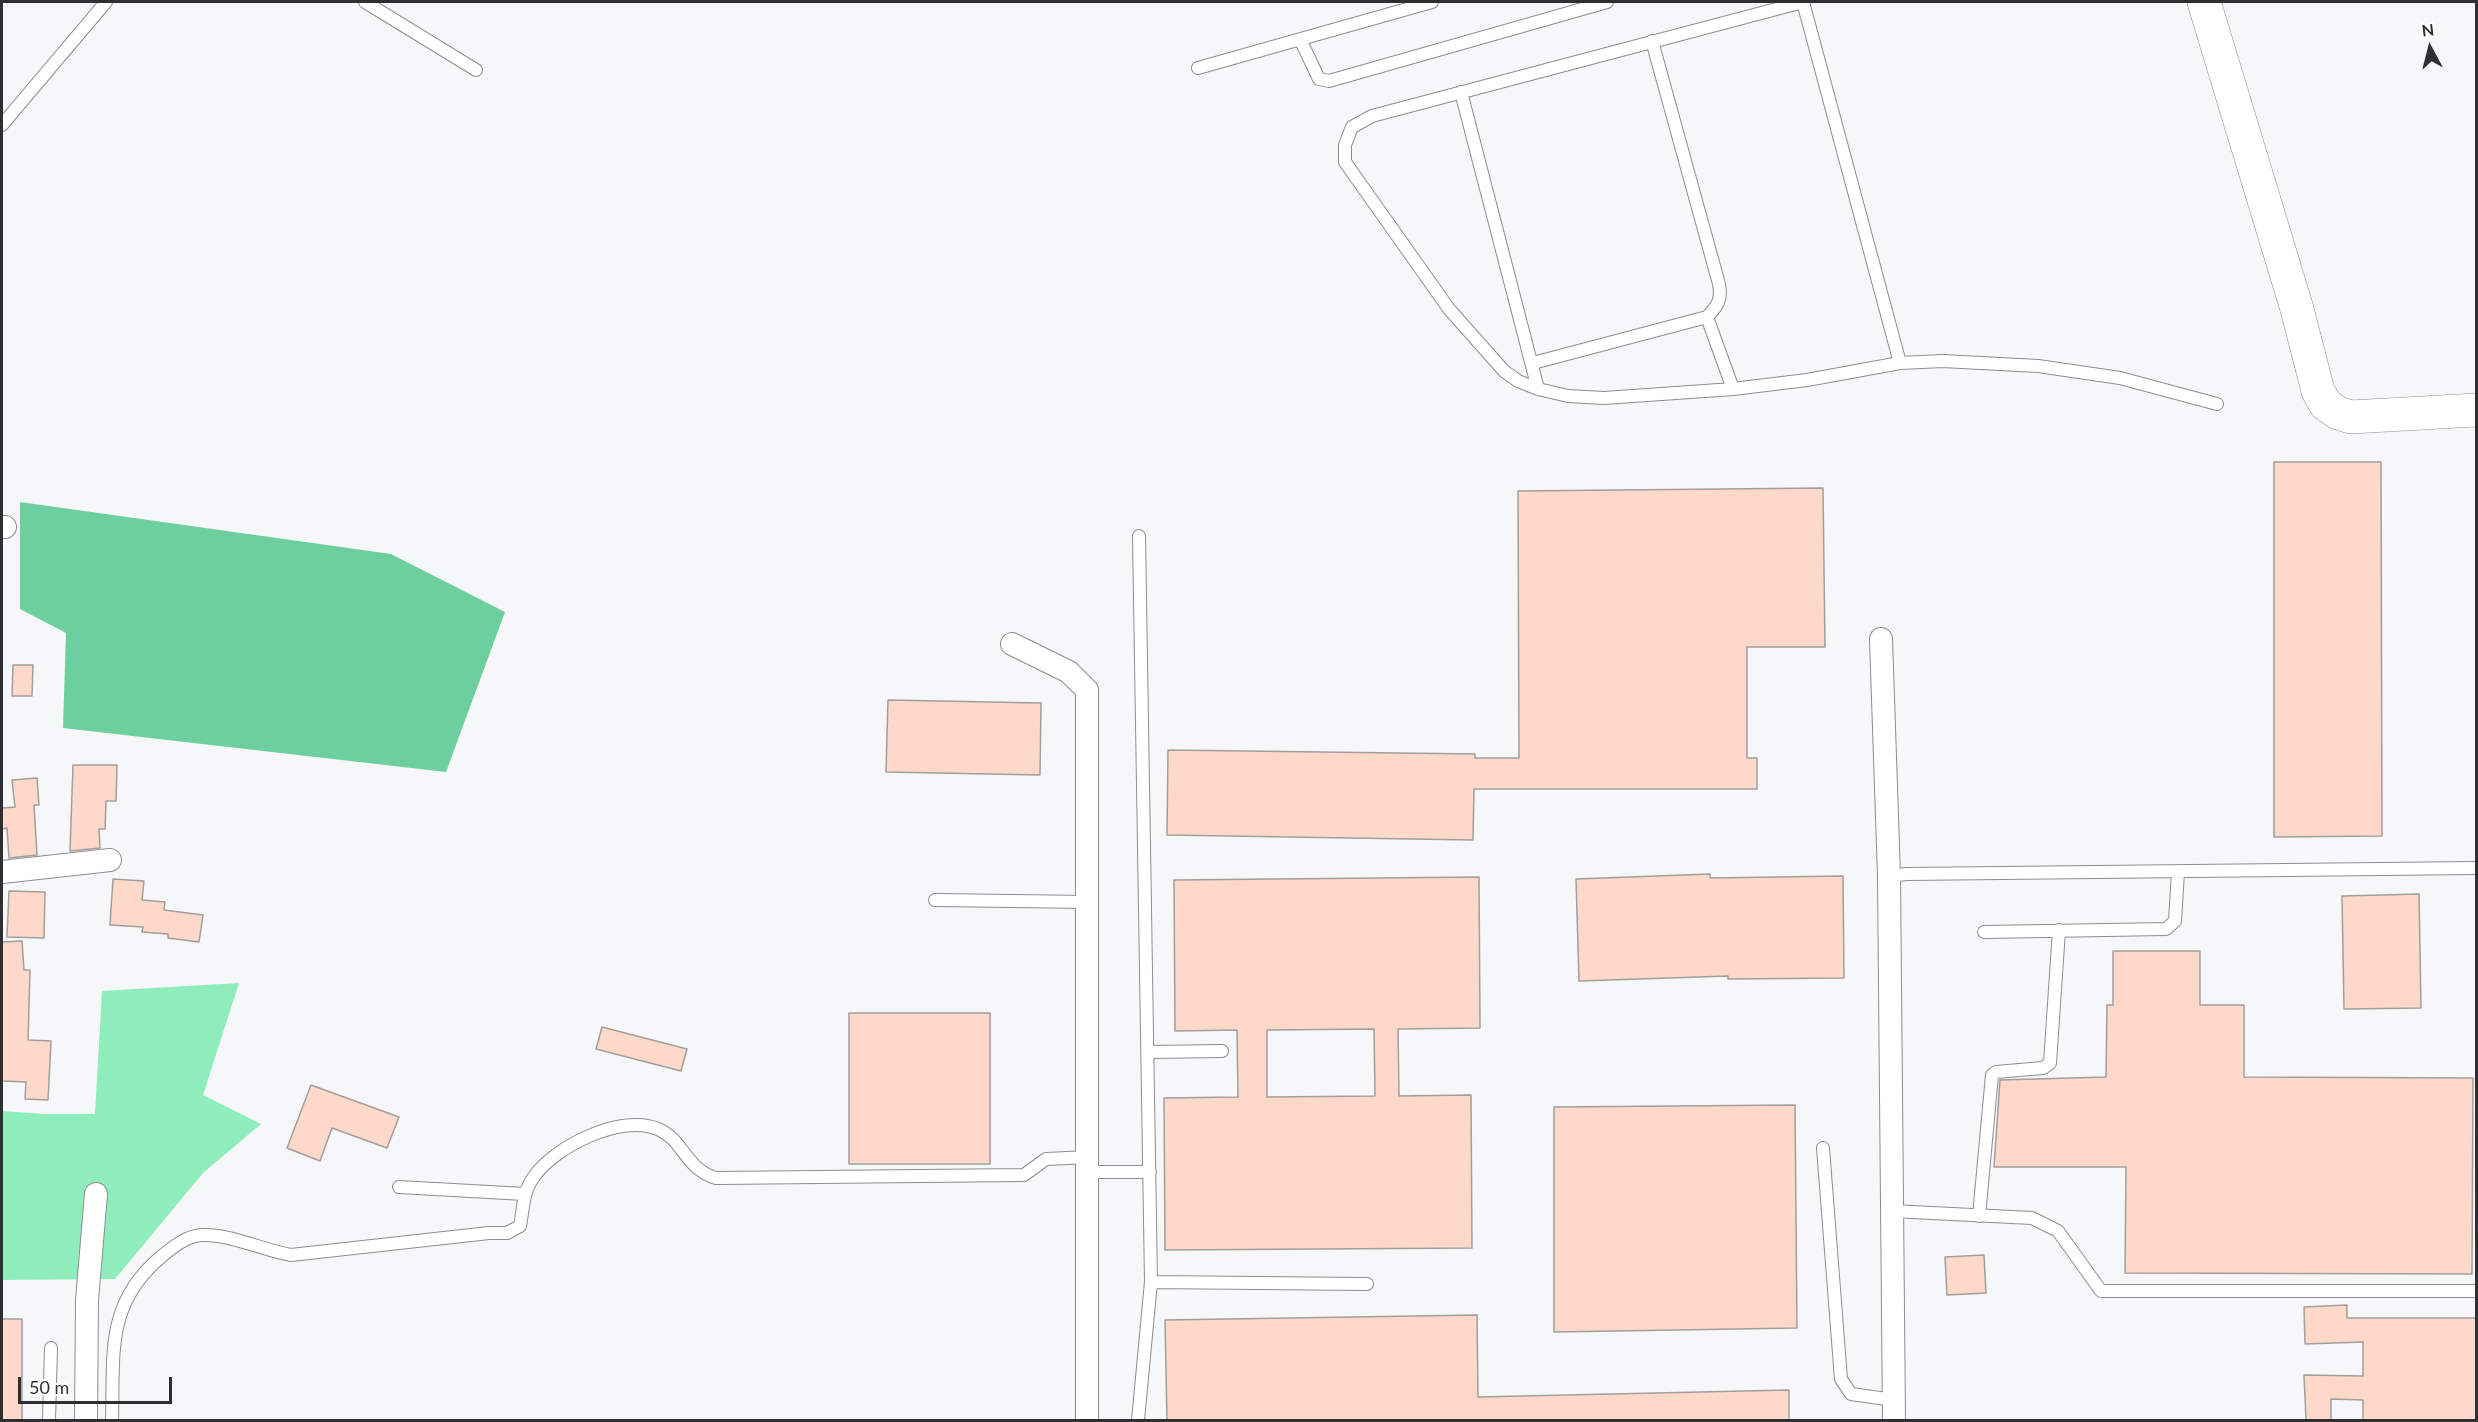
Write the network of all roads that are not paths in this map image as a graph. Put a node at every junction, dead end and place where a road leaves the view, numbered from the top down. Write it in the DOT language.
graph roads {
  1 [pos="106,2"];
  2 [pos="365,2"];
  3 [pos="1432,2"];
  4 [pos="1607,2"];
  5 [pos="1803,2"];
  6 [pos="2204,2"];
  7 [pos="1300,39"];
  8 [pos="1652,41"];
  9 [pos="1198,68"];
  10 [pos="476,70"];
  11 [pos="1461,92"];
  12 [pos="2,124"];
  13 [pos="1707,317"];
  14 [pos="1533,363"];
  15 [pos="1900,363"];
  16 [pos="1538,388"];
  17 [pos="1733,389"];
  18 [pos="2217,404"];
  19 [pos="2476,410"];
  20 [pos="1139,536"];
  21 [pos="1881,639"];
  22 [pos="1012,644"];
  23 [pos="110,860"];
  24 [pos="2476,868"];
  25 [pos="2,872"];
  26 [pos="2178,872"];
  27 [pos="1889,876"];
  28 [pos="935,900"];
  29 [pos="1088,902"];
  30 [pos="2059,930"];
  31 [pos="1984,932"];
  32 [pos="1222,1051"];
  33 [pos="1148,1052"];
  34 [pos="1823,1148"];
  35 [pos="1088,1164"];
  36 [pos="1150,1172"];
  37 [pos="399,1187"];
  38 [pos="96,1194"];
  39 [pos="525,1194"];
  40 [pos="1892,1211"];
  41 [pos="1979,1216"];
  42 [pos="1151,1282"];
  43 [pos="1367,1284"];
  44 [pos="2476,1291"];
  45 [pos="51,1348"];
  46 [pos="1894,1410"];
  47 [pos="49,1420"];
  48 [pos="86,1420"];
  49 [pos="112,1420"];
  50 [pos="1087,1420"];
  51 [pos="1138,1420"];
  1 -- 12 [label="lane"];
  2 -- 10 [label="lane"];
  3 -- 7 [label="lane"];
  4 -- 7 [label="lane"];
  5 -- 8 [label="lane"];
  5 -- 15 [label="lane"];
  6 -- 19 [label="street"];
  7 -- 9 [label="lane"];
  8 -- 11 [label="lane"];
  8 -- 13 [label="lane"];
  11 -- 14 [label="lane"];
  11 -- 16 [label="lane"];
  13 -- 14 [label="lane"];
  13 -- 17 [label="lane"];
  14 -- 16 [label="lane"];
  15 -- 17 [label="lane"];
  15 -- 18 [label="lane"];
  16 -- 17 [label="lane"];
  20 -- 33 [label="lane"];
  21 -- 27 [label="street"];
  22 -- 29 [label="street"];
  23 -- 25 [label="street"];
  24 -- 26 [label="lane"];
  26 -- 27 [label="lane"];
  26 -- 30 [label="lane"];
  27 -- 40 [label="street"];
  28 -- 29 [label="lane"];
  29 -- 35 [label="street"];
  30 -- 31 [label="lane"];
  30 -- 41 [label="lane"];
  32 -- 33 [label="lane"];
  33 -- 36 [label="lane"];
  34 -- 46 [label="lane"];
  35 -- 36 [label="lane"];
  35 -- 39 [label="lane"];
  35 -- 50 [label="street"];
  36 -- 42 [label="lane"];
  37 -- 39 [label="lane"];
  38 -- 48 [label="street"];
  39 -- 49 [label="lane"];
  40 -- 41 [label="lane"];
  40 -- 46 [label="street"];
  41 -- 44 [label="lane"];
  42 -- 43 [label="lane"];
  42 -- 51 [label="lane"];
  45 -- 47 [label="lane"];
}
